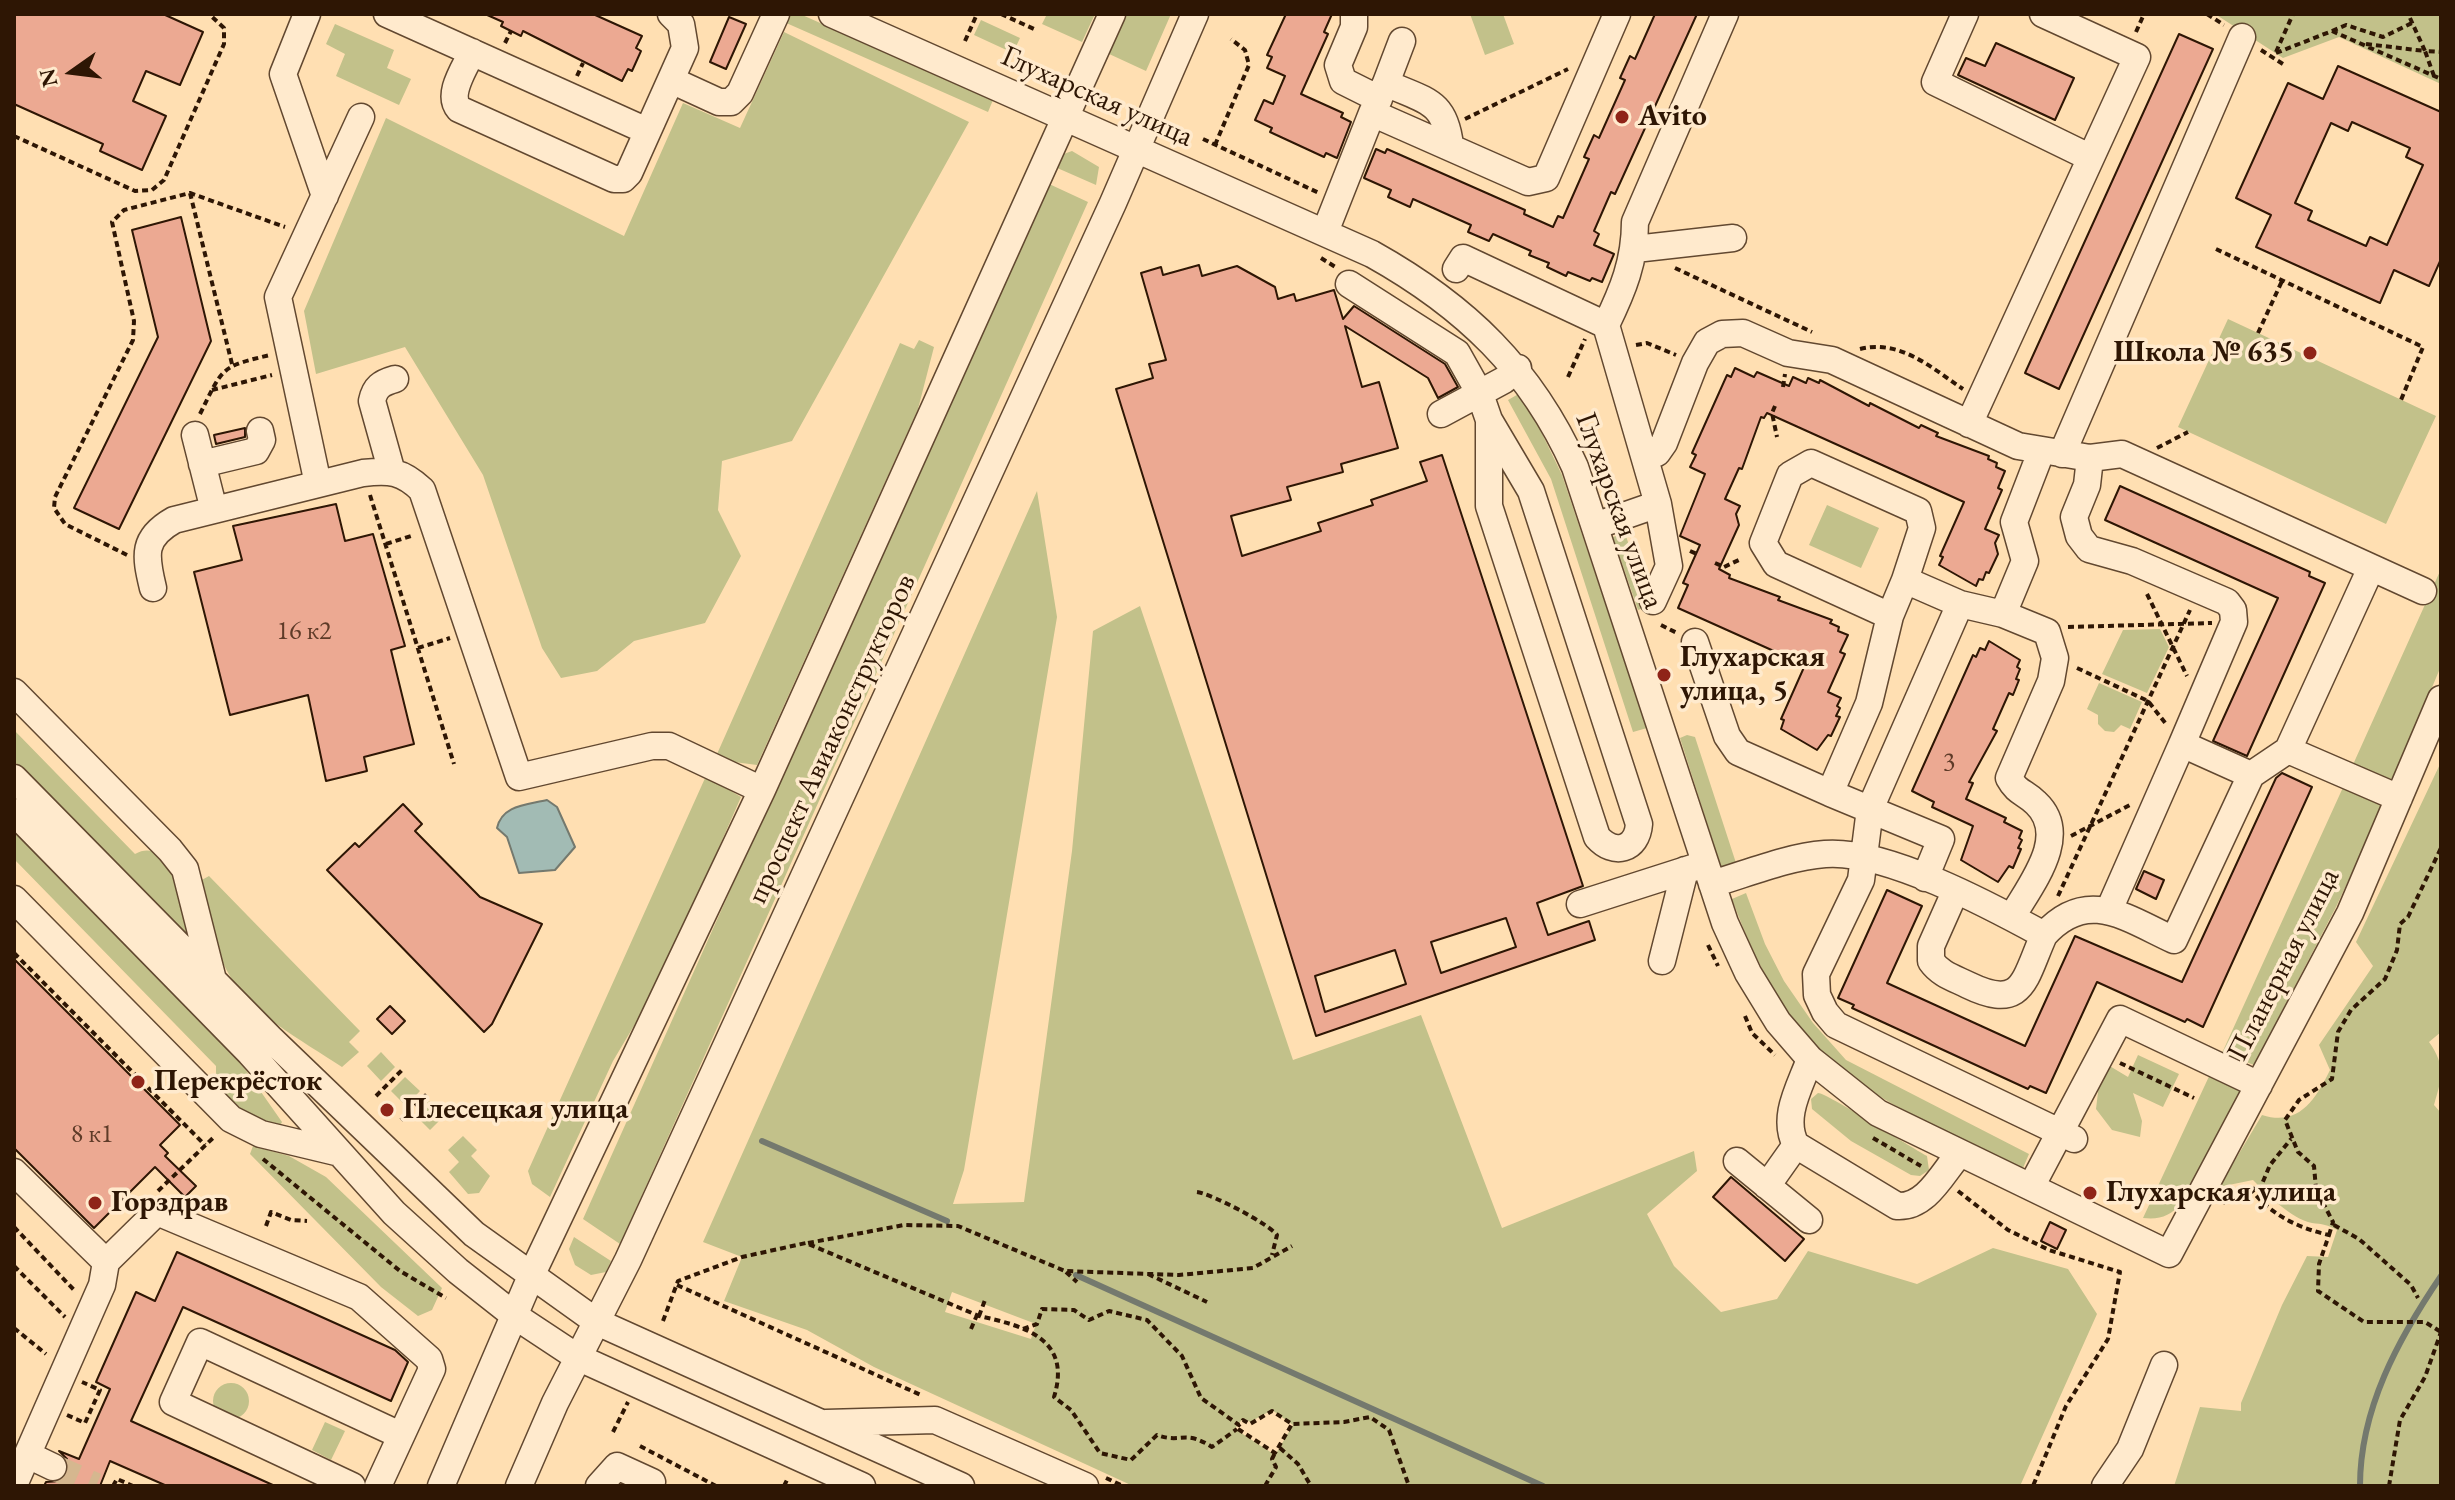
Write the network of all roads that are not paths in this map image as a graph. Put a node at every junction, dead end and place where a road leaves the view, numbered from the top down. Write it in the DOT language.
graph roads {
  1 [pos="307,14"];
  2 [pos="387,14"];
  3 [pos="671,14"];
  4 [pos="776,14"];
  5 [pos="832,14"];
  6 [pos="1112,14"];
  7 [pos="1195,14"];
  8 [pos="1354,14"];
  9 [pos="1617,14"];
  10 [pos="1725,14"];
  11 [pos="1965,14"];
  12 [pos="2043,14"];
  13 [pos="2242,37"];
  14 [pos="1402,41"];
  15 [pos="472,52"];
  16 [pos="671,80"];
  17 [pos="1379,98"];
  18 [pos="1066,116"];
  19 [pos="361,117"];
  20 [pos="647,131"];
  21 [pos="1135,149"];
  22 [pos="2089,157"];
  23 [pos="325,196"];
  24 [pos="1733,238"];
  25 [pos="1321,244"];
  26 [pos="1635,249"];
  27 [pos="1456,269"];
  28 [pos="1403,272"];
  29 [pos="1349,284"];
  30 [pos="1386,304"];
  31 [pos="1600,322"];
  32 [pos="1518,368"];
  33 [pos="395,379"];
  34 [pos="1480,394"];
  35 [pos="1441,414"];
  36 [pos="1489,420"];
  37 [pos="1969,424"];
  38 [pos="260,431"];
  39 [pos="195,435"];
  40 [pos="2052,453"];
  41 [pos="1647,457"];
  42 [pos="2090,458"];
  43 [pos="202,464"];
  44 [pos="391,469"];
  45 [pos="318,484"];
  46 [pos="1658,504"];
  47 [pos="214,510"];
  48 [pos="1595,526"];
  49 [pos="2371,568"];
  50 [pos="150,576"];
  51 [pos="1905,580"];
  52 [pos="2423,591"];
  53 [pos="1653,601"];
  54 [pos="1960,604"];
  55 [pos="2003,614"];
  56 [pos="1890,616"];
  57 [pos="1695,642"];
  58 [pos="14,692"];
  59 [pos="2441,699"];
  60 [pos="2182,744"];
  61 [pos="2288,750"];
  62 [pos="2251,775"];
  63 [pos="14,778"];
  64 [pos="762,790"];
  65 [pos="1830,793"];
  66 [pos="2399,798"];
  67 [pos="1870,809"];
  68 [pos="14,812"];
  69 [pos="1864,857"];
  70 [pos="1701,873"];
  71 [pos="1925,878"];
  72 [pos="1955,892"];
  73 [pos="14,899"];
  74 [pos="1580,904"];
  75 [pos="2109,910"];
  76 [pos="2012,917"];
  77 [pos="2052,926"];
  78 [pos="1662,961"];
  79 [pos="213,980"];
  80 [pos="1810,1059"];
  81 [pos="2259,1085"];
  82 [pos="2068,1136"];
  83 [pos="1796,1145"];
  84 [pos="336,1152"];
  85 [pos="1959,1154"];
  86 [pos="1737,1161"];
  87 [pos="14,1172"];
  88 [pos="1767,1186"];
  89 [pos="2031,1187"];
  90 [pos="1809,1220"];
  91 [pos="2169,1254"];
  92 [pos="106,1262"];
  93 [pos="532,1274"];
  94 [pos="515,1316"];
  95 [pos="597,1322"];
  96 [pos="577,1357"];
  97 [pos="2164,1365"];
  98 [pos="822,1423"];
  99 [pos="400,1435"];
  100 [pos="28,1455"];
  101 [pos="53,1467"];
  102 [pos="1090,1480"];
  103 [pos="2116,1481"];
  104 [pos="14,1485"];
  105 [pos="653,1485"];
  106 [pos="352,1486"];
  107 [pos="378,1486"];
  108 [pos="441,1486"];
  109 [pos="519,1486"];
  110 [pos="599,1486"];
  111 [pos="862,1486"];
  112 [pos="961,1486"];
  1 -- 23 [label="street"];
  2 -- 15 [label="street"];
  3 -- 16 [label="street"];
  4 -- 16 [label="street"];
  5 -- 18 [label="street, Глухарская улица"];
  6 -- 18 [label="street, проспект Авиаконструкторов"];
  7 -- 21 [label="street, проспект Авиаконструкторов"];
  8 -- 17 [label="street"];
  9 -- 17 [label="street"];
  10 -- 26 [label="street"];
  11 -- 22 [label="street"];
  12 -- 22 [label="street"];
  13 -- 40 [label="street"];
  14 -- 17 [label="street"];
  15 -- 20 [label="street"];
  15 -- 20 [label="street"];
  16 -- 20 [label="street"];
  17 -- 25 [label="street"];
  18 -- 21 [label="street, Глухарская улица"];
  18 -- 64 [label="street, проспект Авиаконструкторов"];
  19 -- 23 [label="street"];
  21 -- 25 [label="street, Глухарская улица"];
  21 -- 95 [label="street, проспект Авиаконструкторов"];
  22 -- 37 [label="street"];
  23 -- 45 [label="street"];
  24 -- 26 [label="street"];
  25 -- 28 [label="street, Глухарская улица"];
  26 -- 31 [label="street"];
  27 -- 31 [label="street"];
  28 -- 30 [label="street"];
  28 -- 32 [label="street, Глухарская улица"];
  29 -- 30 [label="street"];
  30 -- 34 [label="street"];
  31 -- 41 [label="street"];
  32 -- 34 [label="street"];
  32 -- 48 [label="street, Глухарская улица"];
  33 -- 44 [label="street"];
  34 -- 35 [label="street"];
  34 -- 36 [label="street"];
  36 -- 36 [label="street"];
  37 -- 40 [label="street"];
  37 -- 41 [label="street"];
  38 -- 43 [label="street"];
  39 -- 43 [label="street"];
  40 -- 42 [label="street"];
  40 -- 55 [label="street"];
  41 -- 46 [label="street"];
  42 -- 49 [label="street"];
  42 -- 60 [label="street"];
  43 -- 47 [label="street"];
  44 -- 45 [label="street"];
  44 -- 64 [label="street"];
  45 -- 47 [label="street"];
  46 -- 48 [label="street"];
  46 -- 53 [label="street"];
  47 -- 50 [label="street"];
  48 -- 70 [label="street, Глухарская улица"];
  49 -- 52 [label="street"];
  49 -- 61 [label="street"];
  51 -- 54 [label="street"];
  51 -- 56 [label="street"];
  51 -- 56 [label="street"];
  54 -- 55 [label="street"];
  54 -- 67 [label="street"];
  55 -- 76 [label="street"];
  56 -- 65 [label="street"];
  57 -- 65 [label="street"];
  58 -- 79 [label="street"];
  59 -- 66 [label="street, Планерная улица"];
  60 -- 62 [label="street"];
  60 -- 75 [label="street"];
  61 -- 62 [label="street"];
  61 -- 66 [label="street"];
  62 -- 75 [label="street"];
  63 -- 79 [label="street"];
  64 -- 93 [label="street, проспект Авиаконструкторов"];
  65 -- 67 [label="street"];
  66 -- 81 [label="street, Планерная улица"];
  67 -- 69 [label="street"];
  67 -- 71 [label="street"];
  68 -- 84 [label="street"];
  69 -- 70 [label="street"];
  69 -- 71 [label="street"];
  69 -- 82 [label="street"];
  70 -- 74 [label="street"];
  70 -- 78 [label="street"];
  70 -- 80 [label="street, Глухарская улица"];
  71 -- 72 [label="street"];
  72 -- 76 [label="street"];
  72 -- 77 [label="street"];
  73 -- 84 [label="street"];
  75 -- 77 [label="street"];
  76 -- 77 [label="street"];
  79 -- 93 [label="street"];
  80 -- 83 [label="street"];
  80 -- 85 [label="street, Глухарская улица"];
  81 -- 82 [label="street"];
  81 -- 91 [label="street, Планерная улица"];
  82 -- 89 [label="street"];
  83 -- 85 [label="street"];
  83 -- 88 [label="street"];
  84 -- 94 [label="street"];
  85 -- 89 [label="street, Глухарская улица"];
  86 -- 88 [label="street"];
  87 -- 92 [label="street"];
  88 -- 90 [label="street"];
  89 -- 91 [label="street, Глухарская улица"];
  92 -- 99 [label="street"];
  92 -- 100 [label="street"];
  93 -- 94 [label="street, проспект Авиаконструкторов"];
  93 -- 95 [label="street"];
  94 -- 96 [label="street"];
  94 -- 108 [label="street, проспект Авиаконструкторов"];
  95 -- 96 [label="street, проспект Авиаконструкторов"];
  95 -- 98 [label="street"];
  96 -- 109 [label="street, проспект Авиаконструкторов"];
  96 -- 111 [label="street"];
  97 -- 103 [label="street"];
  98 -- 102 [label="street"];
  98 -- 112 [label="street"];
  99 -- 106 [label="street"];
  99 -- 107 [label="street"];
  100 -- 101 [label="street"];
  100 -- 104 [label="street"];
  105 -- 110 [label="street"];
}
